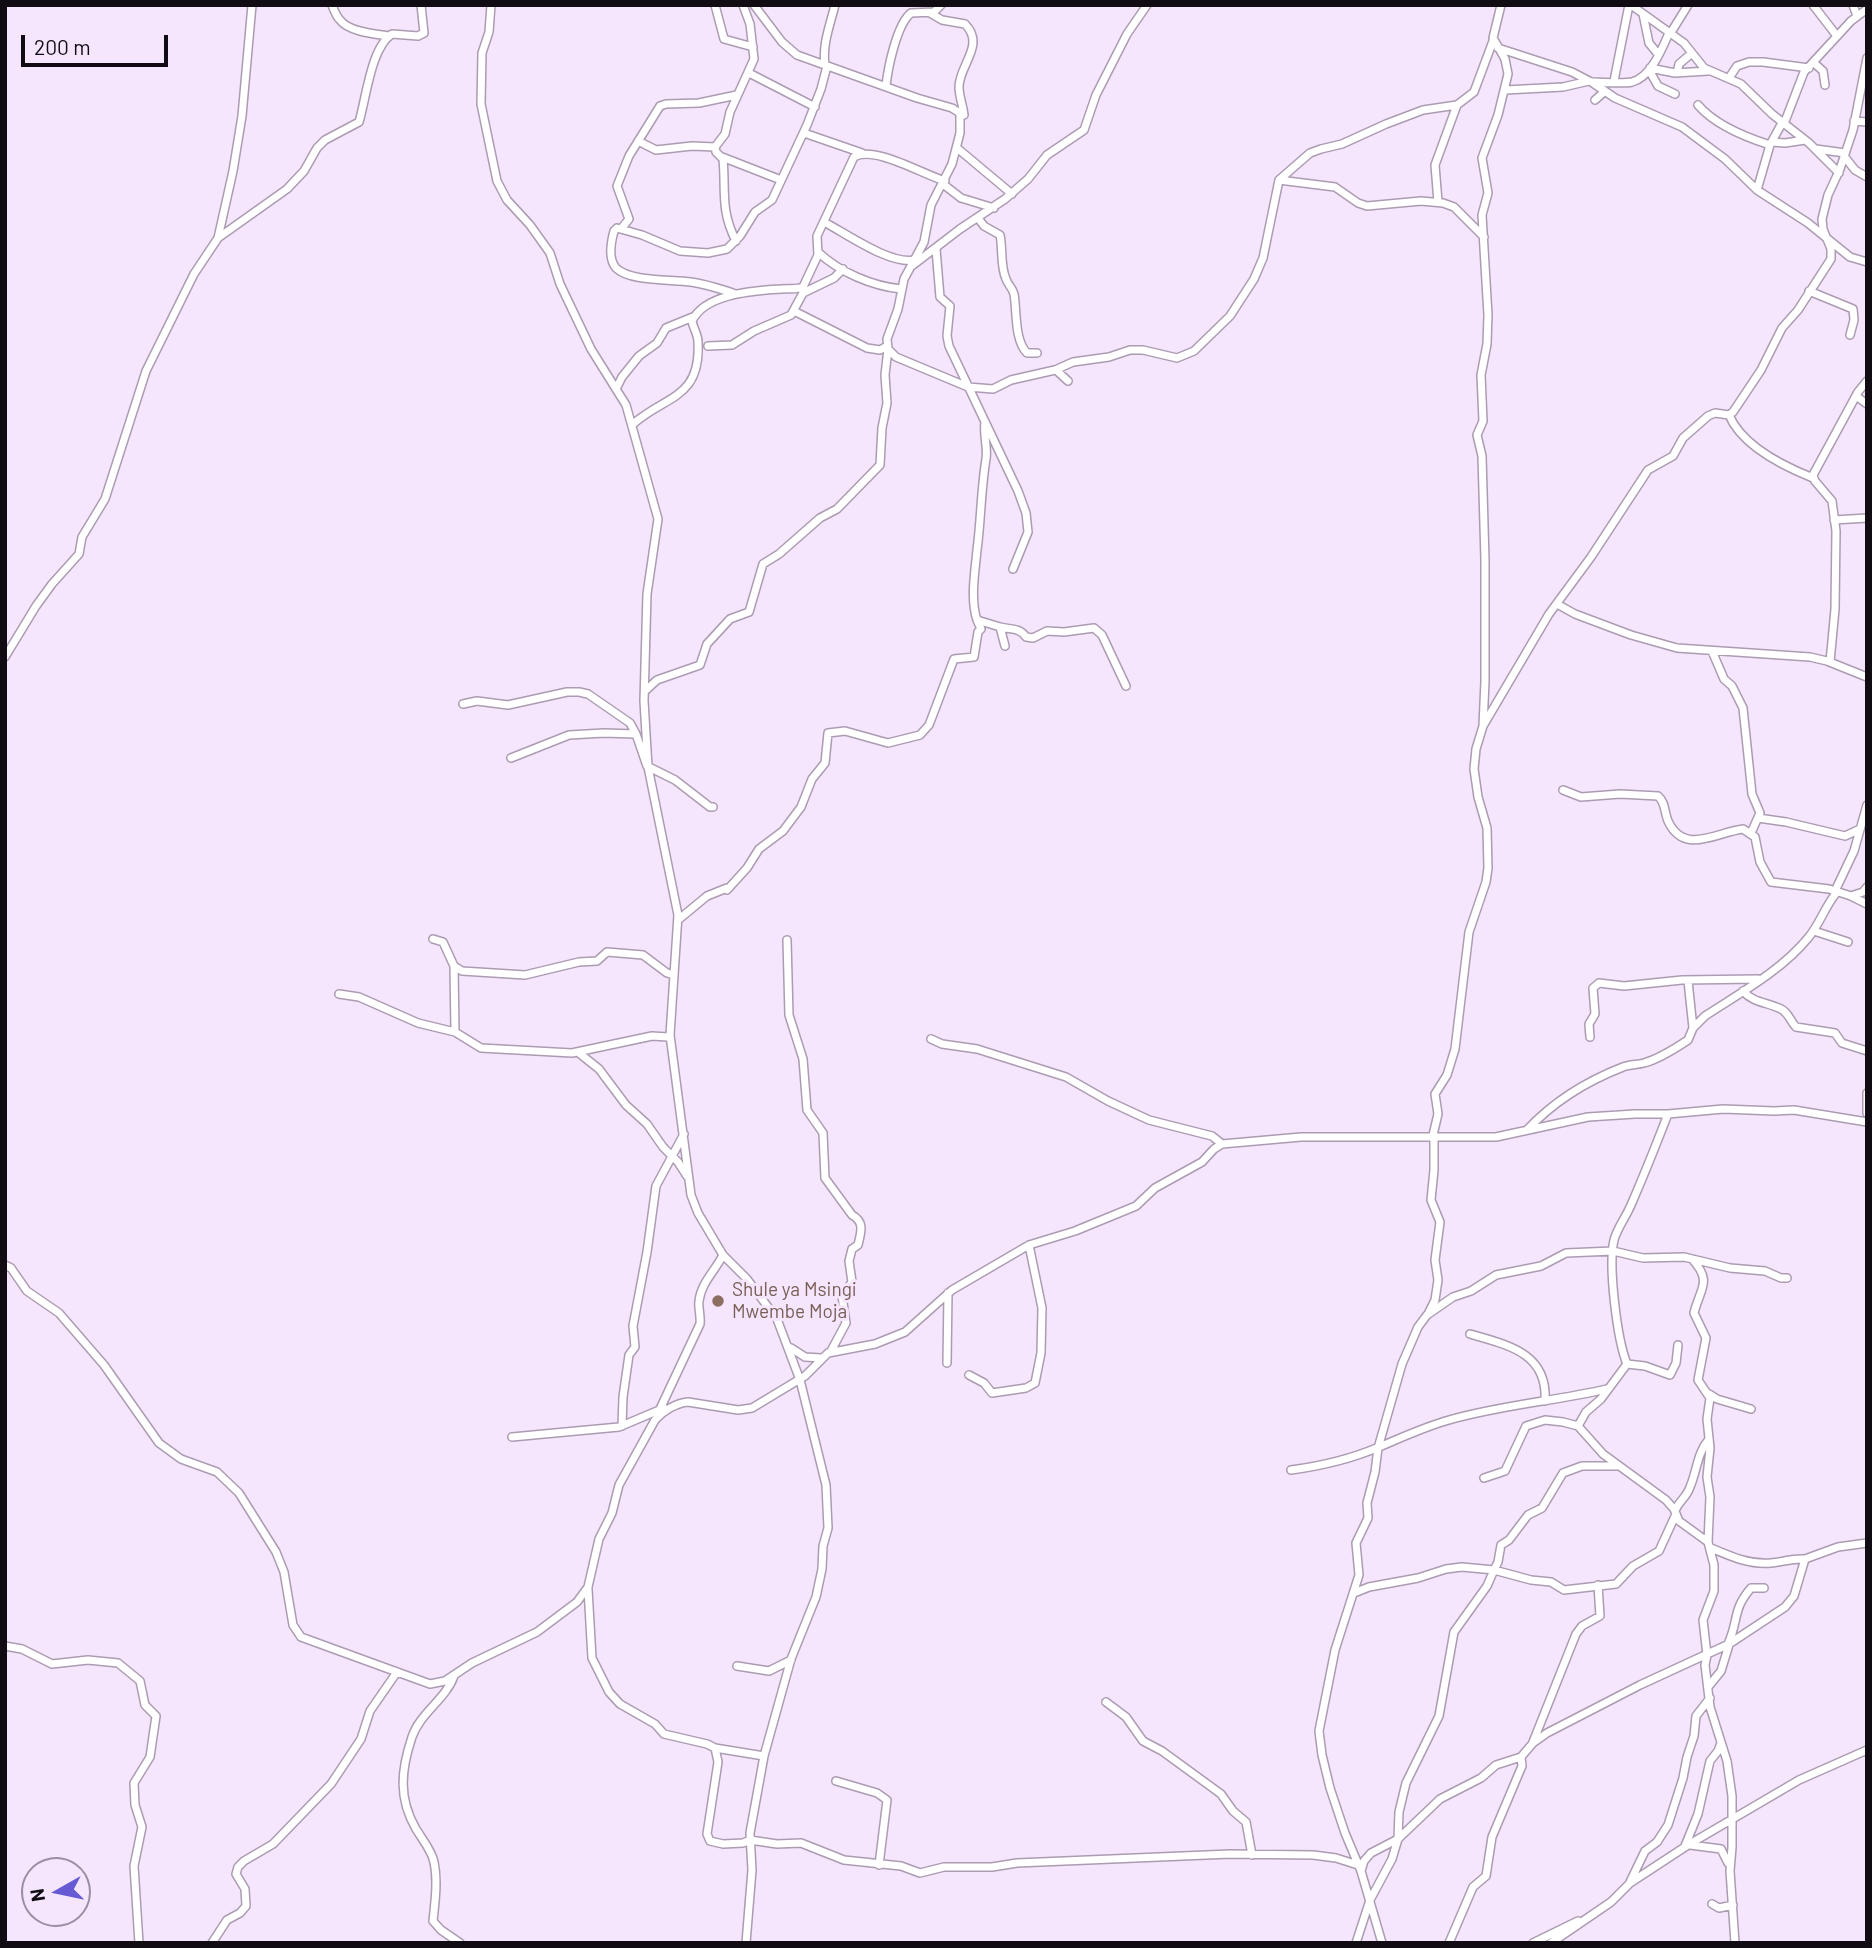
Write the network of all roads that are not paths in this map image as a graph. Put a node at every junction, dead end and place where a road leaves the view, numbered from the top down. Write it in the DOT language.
graph roads {
  1 [pos="251,5"];
  2 [pos="332,5"];
  3 [pos="340,5"];
  4 [pos="421,5"];
  5 [pos="491,5"];
  6 [pos="715,5"];
  7 [pos="743,5"];
  8 [pos="754,5"];
  9 [pos="835,5"];
  10 [pos="941,5"];
  11 [pos="1147,5"];
  12 [pos="1501,5"];
  13 [pos="1630,5"];
  14 [pos="1688,5"];
  15 [pos="1813,5"];
  16 [pos="1853,5"];
  17 [pos="1867,9"];
  18 [pos="930,13"];
  19 [pos="1643,14"];
  20 [pos="1857,16"];
  21 [pos="339,20"];
  22 [pos="1670,33"];
  23 [pos="389,36"];
  24 [pos="1838,36"];
  25 [pos="1496,44"];
  26 [pos="753,47"];
  27 [pos="1692,53"];
  28 [pos="1658,54"];
  29 [pos="1867,58"];
  30 [pos="826,65"];
  31 [pos="1812,65"];
  32 [pos="1650,69"];
  33 [pos="1709,71"];
  34 [pos="749,72"];
  35 [pos="1677,73"];
  36 [pos="1729,78"];
  37 [pos="1591,81"];
  38 [pos="1614,81"];
  39 [pos="1825,85"];
  40 [pos="886,86"];
  41 [pos="1505,90"];
  42 [pos="1605,91"];
  43 [pos="1675,94"];
  44 [pos="737,95"];
  45 [pos="1595,100"];
  46 [pos="1457,105"];
  47 [pos="1698,105"];
  48 [pos="815,107"];
  49 [pos="1854,121"];
  50 [pos="1867,121"];
  51 [pos="961,122"];
  52 [pos="1783,124"];
  53 [pos="804,133"];
  54 [pos="1805,140"];
  55 [pos="638,141"];
  56 [pos="1771,143"];
  57 [pos="715,147"];
  58 [pos="957,148"];
  59 [pos="1816,149"];
  60 [pos="862,153"];
  61 [pos="1845,154"];
  62 [pos="722,157"];
  63 [pos="1829,162"];
  64 [pos="1853,168"];
  65 [pos="1839,171"];
  66 [pos="1867,177"];
  67 [pos="781,180"];
  68 [pos="1279,180"];
  69 [pos="944,182"];
  70 [pos="1831,188"];
  71 [pos="1757,190"];
  72 [pos="1012,194"];
  73 [pos="1438,202"];
  74 [pos="994,208"];
  75 [pos="978,218"];
  76 [pos="824,222"];
  77 [pos="621,229"];
  78 [pos="1485,237"];
  79 [pos="218,238"];
  80 [pos="1828,239"];
  81 [pos="736,241"];
  82 [pos="936,249"];
  83 [pos="818,252"];
  84 [pos="1867,262"];
  85 [pos="913,263"];
  86 [pos="843,269"];
  87 [pos="901,289"];
  88 [pos="1809,291"];
  89 [pos="734,294"];
  90 [pos="794,311"];
  91 [pos="693,317"];
  92 [pos="1850,335"];
  93 [pos="708,346"];
  94 [pos="887,347"];
  95 [pos="1037,354"];
  96 [pos="1055,370"];
  97 [pos="1068,381"];
  98 [pos="1867,381"];
  99 [pos="968,387"];
  100 [pos="616,389"];
  101 [pos="1856,397"];
  102 [pos="1867,404"];
  103 [pos="1729,415"];
  104 [pos="985,421"];
  105 [pos="633,424"];
  106 [pos="1813,478"];
  107 [pos="1867,518"];
  108 [pos="1834,520"];
  109 [pos="1013,569"];
  110 [pos="1556,604"];
  111 [pos="976,620"];
  112 [pos="1000,627"];
  113 [pos="1005,646"];
  114 [pos="1712,651"];
  115 [pos="5,657"];
  116 [pos="1830,662"];
  117 [pos="1867,677"];
  118 [pos="1126,686"];
  119 [pos="644,691"];
  120 [pos="463,704"];
  121 [pos="1483,726"];
  122 [pos="636,734"];
  123 [pos="511,758"];
  124 [pos="648,767"];
  125 [pos="1563,790"];
  126 [pos="1867,806"];
  127 [pos="713,807"];
  128 [pos="1758,818"];
  129 [pos="1860,829"];
  130 [pos="1751,833"];
  131 [pos="1867,887"];
  132 [pos="1836,892"];
  133 [pos="1851,896"];
  134 [pos="1867,904"];
  135 [pos="678,920"];
  136 [pos="1814,931"];
  137 [pos="433,939"];
  138 [pos="787,940"];
  139 [pos="1848,942"];
  140 [pos="454,966"];
  141 [pos="464,972"];
  142 [pos="674,975"];
  143 [pos="1759,979"];
  144 [pos="1688,981"];
  145 [pos="455,985"];
  146 [pos="1742,991"];
  147 [pos="339,994"];
  148 [pos="1693,1028"];
  149 [pos="456,1032"];
  150 [pos="670,1035"];
  151 [pos="1590,1037"];
  152 [pos="931,1039"];
  153 [pos="1867,1051"];
  154 [pos="579,1053"];
  155 [pos="1867,1093"];
  156 [pos="1867,1113"];
  157 [pos="1668,1114"];
  158 [pos="1867,1122"];
  159 [pos="1526,1130"];
  160 [pos="684,1134"];
  161 [pos="1433,1135"];
  162 [pos="1222,1144"];
  163 [pos="671,1157"];
  164 [pos="689,1180"];
  165 [pos="1029,1245"];
  166 [pos="1613,1251"];
  167 [pos="723,1255"];
  168 [pos="1692,1259"];
  169 [pos="5,1265"];
  170 [pos="1787,1278"];
  171 [pos="948,1293"];
  172 [pos="1427,1315"];
  173 [pos="1470,1334"];
  174 [pos="788,1344"];
  175 [pos="1678,1345"];
  176 [pos="831,1352"];
  177 [pos="822,1358"];
  178 [pos="947,1363"];
  179 [pos="1627,1364"];
  180 [pos="969,1375"];
  181 [pos="800,1380"];
  182 [pos="1607,1390"];
  183 [pos="1709,1394"];
  184 [pos="1545,1401"];
  185 [pos="678,1404"];
  186 [pos="660,1409"];
  187 [pos="1751,1409"];
  188 [pos="622,1426"];
  189 [pos="1578,1426"];
  190 [pos="512,1437"];
  191 [pos="1709,1439"];
  192 [pos="1378,1448"];
  193 [pos="1617,1466"];
  194 [pos="1291,1470"];
  195 [pos="1484,1478"];
  196 [pos="1676,1513"];
  197 [pos="1866,1542"];
  198 [pos="1709,1545"];
  199 [pos="1805,1559"];
  200 [pos="1494,1570"];
  201 [pos="1598,1586"];
  202 [pos="588,1587"];
  203 [pos="1764,1588"];
  204 [pos="1354,1594"];
  205 [pos="1729,1645"];
  206 [pos="5,1646"];
  207 [pos="1706,1655"];
  208 [pos="791,1659"];
  209 [pos="1695,1660"];
  210 [pos="737,1666"];
  211 [pos="1705,1669"];
  212 [pos="397,1672"];
  213 [pos="454,1676"];
  214 [pos="1708,1688"];
  215 [pos="1710,1698"];
  216 [pos="1106,1702"];
  217 [pos="1533,1743"];
  218 [pos="1721,1743"];
  219 [pos="715,1748"];
  220 [pos="1867,1750"];
  221 [pos="764,1756"];
  222 [pos="1521,1757"];
  223 [pos="836,1781"];
  224 [pos="1731,1821"];
  225 [pos="1398,1839"];
  226 [pos="750,1840"];
  227 [pos="1686,1846"];
  228 [pos="1252,1855"];
  229 [pos="879,1865"];
  230 [pos="1730,1867"];
  231 [pos="1359,1868"];
  232 [pos="1630,1883"];
  233 [pos="1370,1900"];
  234 [pos="1712,1904"];
  235 [pos="1733,1905"];
  236 [pos="1585,1919"];
  237 [pos="139,1943"];
  238 [pos="212,1943"];
  239 [pos="460,1943"];
  240 [pos="746,1943"];
  241 [pos="1356,1943"];
  242 [pos="1382,1943"];
  243 [pos="1448,1943"];
  244 [pos="1533,1943"];
  245 [pos="1551,1943"];
  246 [pos="1735,1943"];
  1 -- 79 [label="street"];
  2 -- 21 [label="street"];
  3 -- 21 [label="street"];
  4 -- 23 [label="street"];
  5 -- 100 [label="street"];
  6 -- 26 [label="street"];
  7 -- 26 [label="street"];
  8 -- 30 [label="street"];
  9 -- 30 [label="street"];
  10 -- 18 [label="street"];
  11 -- 72 [label="street"];
  12 -- 25 [label="street"];
  13 -- 19 [label="street"];
  13 -- 38 [label="street"];
  14 -- 22 [label="street"];
  15 -- 24 [label="street"];
  16 -- 20 [label="street"];
  17 -- 20 [label="street"];
  18 -- 40 [label="street"];
  18 -- 51 [label="street"];
  19 -- 22 [label="street"];
  19 -- 28 [label="street"];
  20 -- 24 [label="street"];
  21 -- 23 [label="street"];
  22 -- 27 [label="street"];
  22 -- 28 [label="street"];
  23 -- 79 [label="street"];
  24 -- 31 [label="street"];
  25 -- 37 [label="street"];
  25 -- 41 [label="street"];
  25 -- 46 [label="street"];
  26 -- 34 [label="street"];
  27 -- 33 [label="street"];
  27 -- 35 [label="street"];
  28 -- 32 [label="street"];
  29 -- 49 [label="street"];
  30 -- 40 [label="street"];
  30 -- 48 [label="street"];
  31 -- 36 [label="street"];
  31 -- 39 [label="street"];
  31 -- 52 [label="street"];
  32 -- 35 [label="street"];
  32 -- 38 [label="street"];
  32 -- 43 [label="street"];
  33 -- 35 [label="street"];
  33 -- 36 [label="street"];
  34 -- 44 [label="street"];
  34 -- 48 [label="street"];
  36 -- 52 [label="street"];
  37 -- 38 [label="street"];
  37 -- 41 [label="street"];
  37 -- 42 [label="street"];
  40 -- 51 [label="street"];
  41 -- 78 [label="street"];
  42 -- 45 [label="street"];
  42 -- 71 [label="street"];
  44 -- 55 [label="street"];
  44 -- 57 [label="street"];
  46 -- 68 [label="street"];
  46 -- 73 [label="street"];
  47 -- 56 [label="street"];
  48 -- 53 [label="street"];
  49 -- 50 [label="street"];
  49 -- 61 [label="street"];
  51 -- 58 [label="street"];
  52 -- 54 [label="street"];
  52 -- 56 [label="street"];
  53 -- 60 [label="street"];
  53 -- 67 [label="street"];
  54 -- 56 [label="street"];
  54 -- 59 [label="street"];
  55 -- 57 [label="street"];
  55 -- 77 [label="street"];
  56 -- 71 [label="street"];
  57 -- 62 [label="street"];
  58 -- 69 [label="street"];
  58 -- 72 [label="street"];
  59 -- 61 [label="street"];
  59 -- 63 [label="street"];
  60 -- 69 [label="street"];
  60 -- 76 [label="street"];
  61 -- 64 [label="street"];
  61 -- 65 [label="street"];
  62 -- 67 [label="street"];
  62 -- 81 [label="street"];
  63 -- 65 [label="street"];
  63 -- 70 [label="street"];
  64 -- 65 [label="street"];
  64 -- 66 [label="street"];
  65 -- 70 [label="street"];
  67 -- 81 [label="street"];
  68 -- 73 [label="street"];
  68 -- 96 [label="street"];
  69 -- 74 [label="street"];
  69 -- 85 [label="street"];
  70 -- 80 [label="street"];
  71 -- 80 [label="street"];
  72 -- 74 [label="street"];
  73 -- 78 [label="street"];
  74 -- 75 [label="street"];
  75 -- 82 [label="street"];
  75 -- 95 [label="street"];
  76 -- 83 [label="street"];
  76 -- 85 [label="street"];
  77 -- 81 [label="street"];
  77 -- 89 [label="street"];
  78 -- 121 [label="street"];
  79 -- 115 [label="street"];
  80 -- 84 [label="street"];
  80 -- 88 [label="street"];
  82 -- 85 [label="street"];
  82 -- 99 [label="street"];
  83 -- 86 [label="street"];
  83 -- 89 [label="street"];
  85 -- 87 [label="street"];
  86 -- 87 [label="street"];
  86 -- 90 [label="street"];
  87 -- 94 [label="street"];
  88 -- 92 [label="street"];
  88 -- 103 [label="street"];
  89 -- 91 [label="street"];
  90 -- 93 [label="street"];
  90 -- 94 [label="street"];
  91 -- 100 [label="street"];
  91 -- 105 [label="street"];
  94 -- 99 [label="street"];
  94 -- 119 [label="street"];
  96 -- 97 [label="street"];
  96 -- 99 [label="street"];
  98 -- 101 [label="street"];
  99 -- 104 [label="street"];
  100 -- 105 [label="street"];
  101 -- 102 [label="street"];
  101 -- 106 [label="street"];
  103 -- 106 [label="street"];
  103 -- 110 [label="street"];
  104 -- 109 [label="street"];
  104 -- 111 [label="street"];
  105 -- 119 [label="street"];
  106 -- 108 [label="street"];
  107 -- 108 [label="street"];
  108 -- 116 [label="street"];
  110 -- 114 [label="street"];
  110 -- 121 [label="street"];
  111 -- 112 [label="street"];
  111 -- 135 [label="street"];
  112 -- 113 [label="street"];
  112 -- 118 [label="street"];
  114 -- 116 [label="street"];
  114 -- 128 [label="street"];
  116 -- 117 [label="street"];
  119 -- 124 [label="street"];
  120 -- 122 [label="street"];
  121 -- 161 [label="street"];
  122 -- 123 [label="street"];
  122 -- 124 [label="street"];
  124 -- 127 [label="street"];
  124 -- 135 [label="street"];
  125 -- 130 [label="street"];
  126 -- 129 [label="street"];
  128 -- 129 [label="street"];
  128 -- 130 [label="street"];
  129 -- 132 [label="street"];
  130 -- 132 [label="street"];
  131 -- 133 [label="street"];
  132 -- 133 [label="street"];
  132 -- 136 [label="street"];
  133 -- 134 [label="street"];
  135 -- 142 [label="street"];
  136 -- 139 [label="street"];
  136 -- 143 [label="street"];
  137 -- 140 [label="street"];
  138 -- 176 [label="street"];
  140 -- 141 [label="street"];
  140 -- 145 [label="street"];
  141 -- 142 [label="street"];
  141 -- 145 [label="street"];
  142 -- 150 [label="street"];
  143 -- 144 [label="street"];
  143 -- 146 [label="street"];
  144 -- 148 [label="street"];
  144 -- 151 [label="street"];
  145 -- 149 [label="street"];
  146 -- 148 [label="street"];
  146 -- 153 [label="street"];
  147 -- 149 [label="street"];
  148 -- 159 [label="street"];
  149 -- 154 [label="street"];
  150 -- 154 [label="street"];
  150 -- 160 [label="street"];
  152 -- 162 [label="street"];
  154 -- 163 [label="street"];
  155 -- 156 [label="street"];
  157 -- 158 [label="street"];
  157 -- 159 [label="street"];
  157 -- 166 [label="street"];
  159 -- 161 [label="street"];
  160 -- 163 [label="street"];
  160 -- 164 [label="street"];
  161 -- 162 [label="street"];
  161 -- 172 [label="street"];
  162 -- 165 [label="street"];
  163 -- 164 [label="street"];
  163 -- 188 [label="street"];
  164 -- 167 [label="street"];
  165 -- 171 [label="street"];
  165 -- 180 [label="street"];
  166 -- 168 [label="street"];
  166 -- 172 [label="street"];
  166 -- 179 [label="street"];
  167 -- 174 [label="street"];
  167 -- 186 [label="street"];
  168 -- 170 [label="street"];
  168 -- 183 [label="street"];
  169 -- 212 [label="street"];
  171 -- 176 [label="street"];
  171 -- 178 [label="street"];
  172 -- 192 [label="street"];
  173 -- 184 [label="street"];
  174 -- 177 [label="street"];
  174 -- 181 [label="street"];
  175 -- 179 [label="street"];
  176 -- 177 [label="street"];
  177 -- 181 [label="street"];
  179 -- 182 [label="street"];
  181 -- 185 [label="street"];
  181 -- 208 [label="street"];
  182 -- 184 [label="street"];
  182 -- 189 [label="street"];
  183 -- 187 [label="street"];
  183 -- 191 [label="street"];
  184 -- 192 [label="street"];
  185 -- 186 [label="street"];
  185 -- 202 [label="street"];
  186 -- 188 [label="street"];
  188 -- 190 [label="street"];
  189 -- 193 [label="street"];
  189 -- 195 [label="street"];
  191 -- 196 [label="street"];
  191 -- 198 [label="street"];
  192 -- 194 [label="street"];
  192 -- 204 [label="street"];
  193 -- 196 [label="street"];
  193 -- 200 [label="street"];
  196 -- 198 [label="street"];
  196 -- 201 [label="street"];
  197 -- 199 [label="street"];
  198 -- 199 [label="street"];
  198 -- 207 [label="street"];
  199 -- 205 [label="street"];
  200 -- 201 [label="street"];
  200 -- 204 [label="street"];
  200 -- 225 [label="street"];
  201 -- 217 [label="street"];
  202 -- 213 [label="street"];
  202 -- 219 [label="street"];
  203 -- 205 [label="street"];
  204 -- 231 [label="street"];
  205 -- 207 [label="street"];
  205 -- 214 [label="street"];
  206 -- 237 [label="street"];
  207 -- 209 [label="street"];
  207 -- 211 [label="street"];
  208 -- 210 [label="street"];
  208 -- 221 [label="street"];
  209 -- 211 [label="street"];
  209 -- 217 [label="street"];
  211 -- 214 [label="street"];
  212 -- 213 [label="street"];
  212 -- 238 [label="street"];
  213 -- 239 [label="street"];
  214 -- 215 [label="street"];
  215 -- 218 [label="street"];
  215 -- 232 [label="street"];
  216 -- 228 [label="street"];
  217 -- 222 [label="street"];
  218 -- 224 [label="street"];
  218 -- 227 [label="street"];
  219 -- 221 [label="street"];
  219 -- 226 [label="street"];
  220 -- 224 [label="street"];
  221 -- 226 [label="street"];
  222 -- 225 [label="street"];
  222 -- 243 [label="street"];
  223 -- 229 [label="street"];
  224 -- 227 [label="street"];
  224 -- 230 [label="street"];
  225 -- 231 [label="street"];
  225 -- 233 [label="street"];
  226 -- 229 [label="street"];
  226 -- 240 [label="street"];
  227 -- 230 [label="street"];
  227 -- 232 [label="street"];
  228 -- 229 [label="street"];
  228 -- 231 [label="street"];
  230 -- 235 [label="street"];
  231 -- 233 [label="street"];
  232 -- 236 [label="street"];
  233 -- 241 [label="street"];
  233 -- 242 [label="street"];
  234 -- 235 [label="street"];
  235 -- 246 [label="street"];
  236 -- 244 [label="street"];
  236 -- 245 [label="street"];
}
